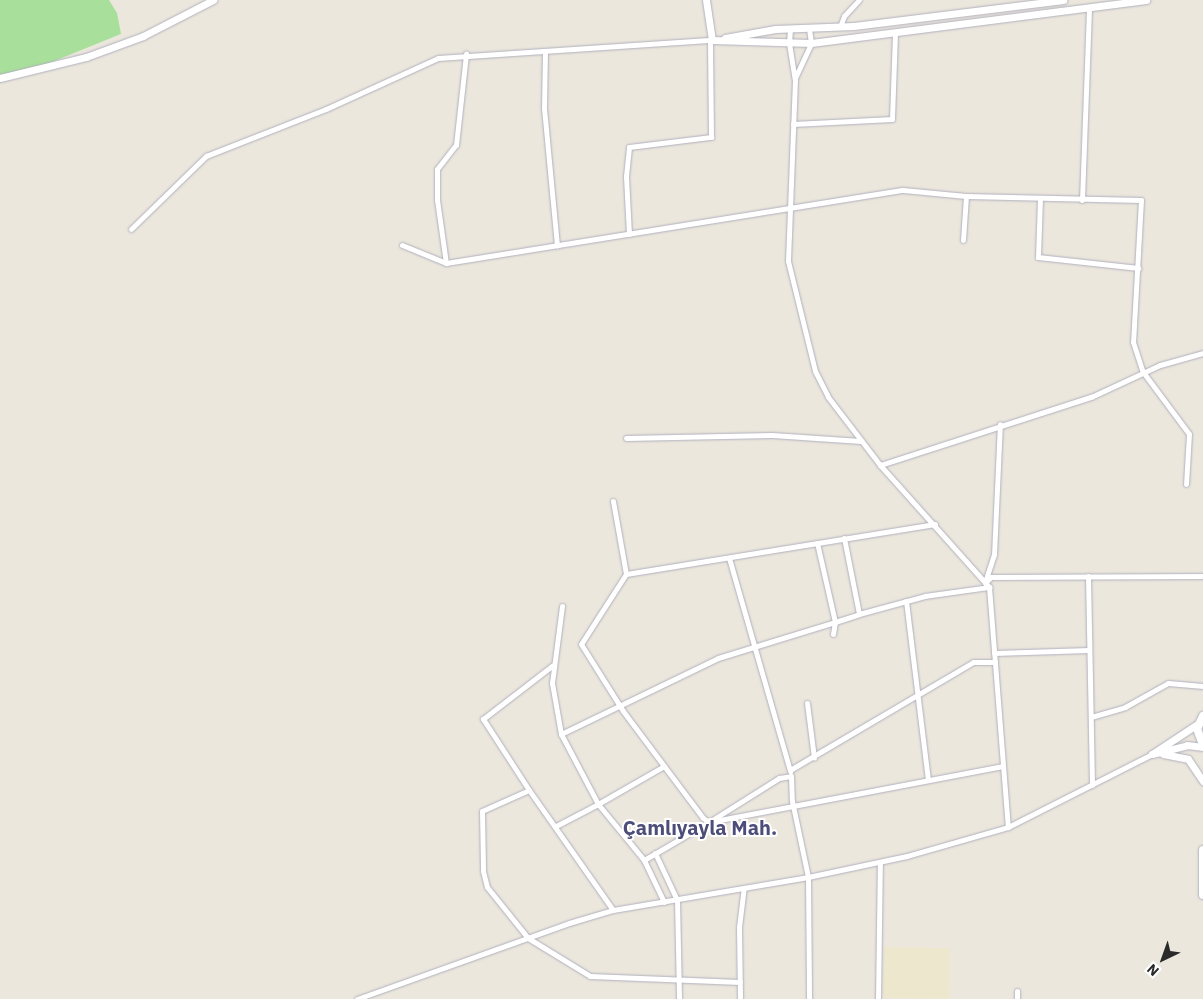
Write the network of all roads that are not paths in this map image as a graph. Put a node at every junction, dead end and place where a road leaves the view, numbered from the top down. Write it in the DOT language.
graph roads {
  1 [pos="213,0"];
  2 [pos="706,0"];
  3 [pos="859,0"];
  4 [pos="1063,0"];
  5 [pos="1146,0"];
  6 [pos="1030,2"];
  7 [pos="1089,7"];
  8 [pos="840,27"];
  9 [pos="790,29"];
  10 [pos="810,29"];
  11 [pos="895,32"];
  12 [pos="711,40"];
  13 [pos="789,42"];
  14 [pos="811,43"];
  15 [pos="545,51"];
  16 [pos="466,54"];
  17 [pos="0,78"];
  18 [pos="795,79"];
  19 [pos="793,124"];
  20 [pos="966,196"];
  21 [pos="1040,199"];
  22 [pos="1082,200"];
  23 [pos="790,208"];
  24 [pos="131,229"];
  25 [pos="629,234"];
  26 [pos="963,240"];
  27 [pos="402,245"];
  28 [pos="557,245"];
  29 [pos="446,263"];
  30 [pos="1138,268"];
  31 [pos="1203,353"];
  32 [pos="1143,372"];
  33 [pos="1000,424"];
  34 [pos="626,438"];
  35 [pos="861,441"];
  36 [pos="880,465"];
  37 [pos="1186,484"];
  38 [pos="613,501"];
  39 [pos="936,524"];
  40 [pos="844,538"];
  41 [pos="817,543"];
  42 [pos="729,558"];
  43 [pos="626,574"];
  44 [pos="1088,576"];
  45 [pos="1203,576"];
  46 [pos="987,585"];
  47 [pos="906,601"];
  48 [pos="562,606"];
  49 [pos="859,614"];
  50 [pos="835,622"];
  51 [pos="833,634"];
  52 [pos="756,649"];
  53 [pos="1089,650"];
  54 [pos="994,653"];
  55 [pos="995,662"];
  56 [pos="553,665"];
  57 [pos="1203,686"];
  58 [pos="917,696"];
  59 [pos="807,703"];
  60 [pos="621,708"];
  61 [pos="1091,717"];
  62 [pos="1202,719"];
  63 [pos="561,734"];
  64 [pos="1203,746"];
  65 [pos="1152,754"];
  66 [pos="814,758"];
  67 [pos="664,766"];
  68 [pos="1002,766"];
  69 [pos="790,770"];
  70 [pos="791,776"];
  71 [pos="928,780"];
  72 [pos="1203,781"];
  73 [pos="1092,785"];
  74 [pos="528,790"];
  75 [pos="598,804"];
  76 [pos="794,806"];
  77 [pos="709,822"];
  78 [pos="556,826"];
  79 [pos="1008,827"];
  80 [pos="1203,850"];
  81 [pos="655,853"];
  82 [pos="644,860"];
  83 [pos="880,862"];
  84 [pos="808,877"];
  85 [pos="744,888"];
  86 [pos="1203,895"];
  87 [pos="677,900"];
  88 [pos="664,902"];
  89 [pos="613,910"];
  90 [pos="528,938"];
  91 [pos="681,981"];
  92 [pos="740,982"];
  93 [pos="1017,991"];
  94 [pos="357,999"];
  95 [pos="679,999"];
  96 [pos="740,999"];
  97 [pos="810,999"];
  98 [pos="878,999"];
  99 [pos="1017,999"];
  1 -- 17 [label="street"];
  2 -- 12 [label="street"];
  3 -- 8 [label="street"];
  4 -- 6 [label="street"];
  5 -- 7 [label="street"];
  6 -- 8 [label="street"];
  7 -- 11 [label="street"];
  7 -- 22 [label="street"];
  8 -- 10 [label="street"];
  9 -- 10 [label="street"];
  9 -- 12 [label="street"];
  9 -- 13 [label="street"];
  10 -- 14 [label="street"];
  11 -- 14 [label="street"];
  11 -- 19 [label="street"];
  12 -- 13 [label="street"];
  12 -- 15 [label="street"];
  12 -- 25 [label="street"];
  13 -- 14 [label="street"];
  13 -- 18 [label="street"];
  14 -- 18 [label="street"];
  15 -- 16 [label="street"];
  15 -- 28 [label="street"];
  16 -- 24 [label="street"];
  16 -- 29 [label="street"];
  18 -- 19 [label="street"];
  19 -- 23 [label="street"];
  20 -- 21 [label="street"];
  20 -- 23 [label="street"];
  20 -- 26 [label="street"];
  21 -- 22 [label="street"];
  21 -- 30 [label="street"];
  22 -- 30 [label="street"];
  23 -- 25 [label="street"];
  23 -- 35 [label="street"];
  25 -- 28 [label="street"];
  27 -- 29 [label="street"];
  28 -- 29 [label="street"];
  30 -- 32 [label="street"];
  31 -- 32 [label="street"];
  32 -- 33 [label="street"];
  32 -- 37 [label="street"];
  33 -- 36 [label="street"];
  33 -- 46 [label="street"];
  34 -- 35 [label="street"];
  35 -- 36 [label="street"];
  36 -- 39 [label="street"];
  38 -- 43 [label="street"];
  39 -- 40 [label="street"];
  39 -- 46 [label="street"];
  40 -- 41 [label="street"];
  40 -- 49 [label="street"];
  41 -- 42 [label="street"];
  41 -- 50 [label="street"];
  42 -- 43 [label="street"];
  42 -- 52 [label="street"];
  43 -- 60 [label="street"];
  44 -- 45 [label="street"];
  44 -- 46 [label="street"];
  44 -- 53 [label="street"];
  46 -- 47 [label="street"];
  46 -- 54 [label="street"];
  47 -- 49 [label="street"];
  47 -- 58 [label="street"];
  48 -- 56 [label="street"];
  49 -- 50 [label="street"];
  50 -- 51 [label="street"];
  50 -- 52 [label="street"];
  52 -- 60 [label="street"];
  52 -- 69 [label="street"];
  53 -- 54 [label="street"];
  53 -- 61 [label="street"];
  54 -- 55 [label="street"];
  55 -- 58 [label="street"];
  55 -- 68 [label="street"];
  56 -- 63 [label="street"];
  56 -- 74 [label="street"];
  57 -- 61 [label="street"];
  58 -- 66 [label="street"];
  58 -- 71 [label="street"];
  59 -- 66 [label="street"];
  60 -- 63 [label="street"];
  60 -- 67 [label="street"];
  61 -- 73 [label="street"];
  62 -- 64 [label="main road"];
  62 -- 65 [label="street"];
  63 -- 75 [label="street"];
  64 -- 65 [label="street"];
  65 -- 72 [label="street"];
  65 -- 73 [label="street"];
  66 -- 69 [label="street"];
  67 -- 75 [label="street"];
  67 -- 77 [label="street"];
  68 -- 71 [label="street"];
  68 -- 79 [label="street"];
  69 -- 70 [label="street"];
  70 -- 76 [label="street"];
  70 -- 77 [label="street"];
  71 -- 76 [label="street"];
  73 -- 79 [label="street"];
  74 -- 78 [label="street"];
  74 -- 90 [label="street"];
  75 -- 78 [label="street"];
  75 -- 82 [label="street"];
  76 -- 77 [label="street"];
  76 -- 84 [label="street"];
  77 -- 81 [label="street"];
  78 -- 89 [label="street"];
  79 -- 83 [label="street"];
  80 -- 86 [label="main road"];
  81 -- 82 [label="street"];
  81 -- 87 [label="street"];
  82 -- 88 [label="street"];
  83 -- 84 [label="street"];
  83 -- 98 [label="street"];
  84 -- 85 [label="street"];
  84 -- 97 [label="street"];
  85 -- 87 [label="street"];
  85 -- 92 [label="street"];
  87 -- 88 [label="street"];
  87 -- 91 [label="street"];
  88 -- 89 [label="street"];
  89 -- 90 [label="street"];
  90 -- 91 [label="street"];
  90 -- 94 [label="street"];
  91 -- 92 [label="street"];
  91 -- 95 [label="street"];
  92 -- 96 [label="street"];
  93 -- 99 [label="street"];
}
